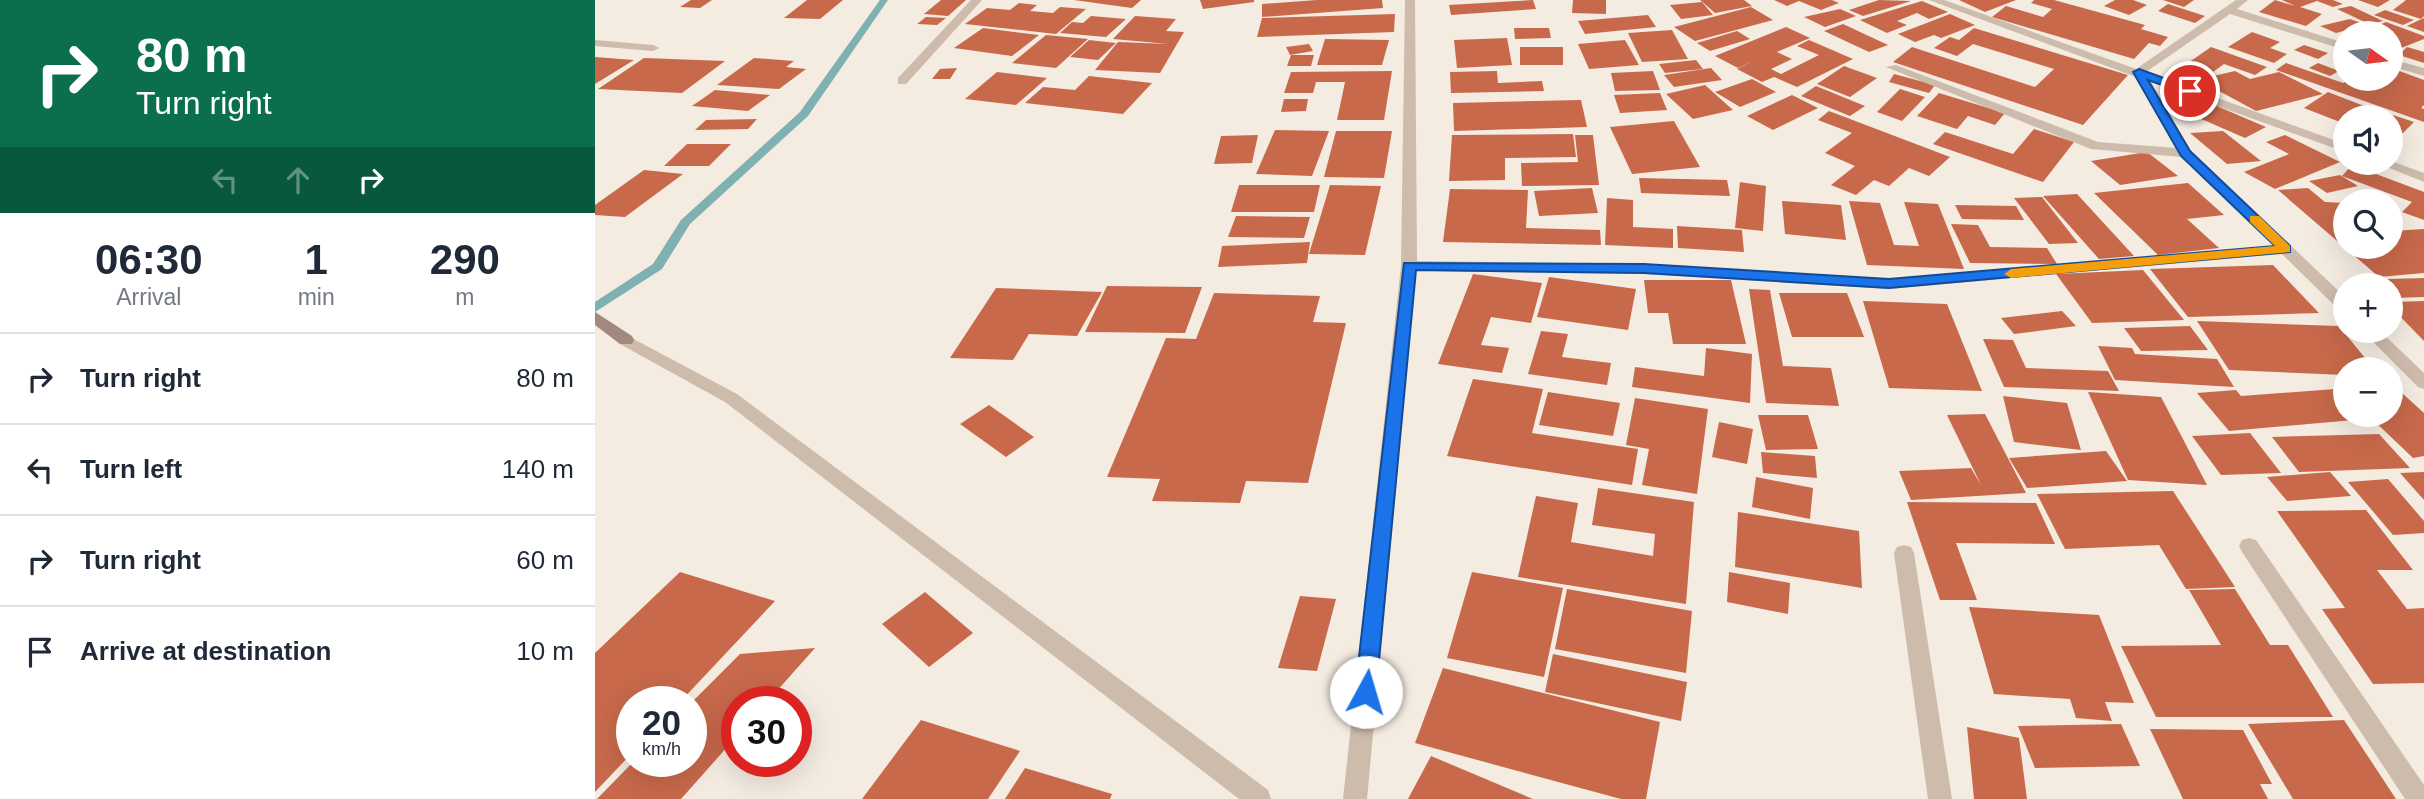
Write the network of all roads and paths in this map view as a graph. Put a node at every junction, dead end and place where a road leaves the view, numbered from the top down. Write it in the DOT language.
graph roads {
  1 [pos="977,0"];
  2 [pos="1410,0"];
  3 [pos="1934,0"];
  4 [pos="2243,0"];
  5 [pos="2228,10"];
  6 [pos="595,43"];
  7 [pos="2333,43"];
  8 [pos="653,48"];
  9 [pos="2403,66"];
  10 [pos="1892,67"];
  11 [pos="2139,72"];
  12 [pos="2424,72"];
  13 [pos="902,81"];
  14 [pos="2333,144"];
  15 [pos="2186,153"];
  16 [pos="2403,170"];
  17 [pos="2424,178"];
  18 [pos="2285,249"];
  19 [pos="1409,266"];
  20 [pos="2333,295"];
  21 [pos="595,317"];
  22 [pos="627,340"];
  23 [pos="2382,343"];
  24 [pos="2424,383"];
  25 [pos="2249,546"];
  26 [pos="1904,553"];
  27 [pos="1259,799"];
  28 [pos="1355,799"];
  29 [pos="1940,799"];
  30 [pos="2419,799"];
  1 -- 13 [label="street"];
  2 -- 19 [label="street"];
  3 -- 11 [label="street"];
  4 -- 5 [label="street"];
  5 -- 7 [label="street"];
  5 -- 11 [label="street"];
  6 -- 8 [label="street"];
  9 -- 12 [label="street"];
  10 -- 15 [label="street"];
  11 -- 14 [label="street"];
  11 -- 15 [label="street"];
  15 -- 18 [label="street"];
  16 -- 17 [label="street"];
  18 -- 19 [label="street"];
  18 -- 20 [label="street"];
  19 -- 28 [label="street"];
  21 -- 22 [label="street"];
  22 -- 27 [label="street"];
  23 -- 24 [label="street"];
  25 -- 30 [label="street"];
  26 -- 29 [label="street"];
}
